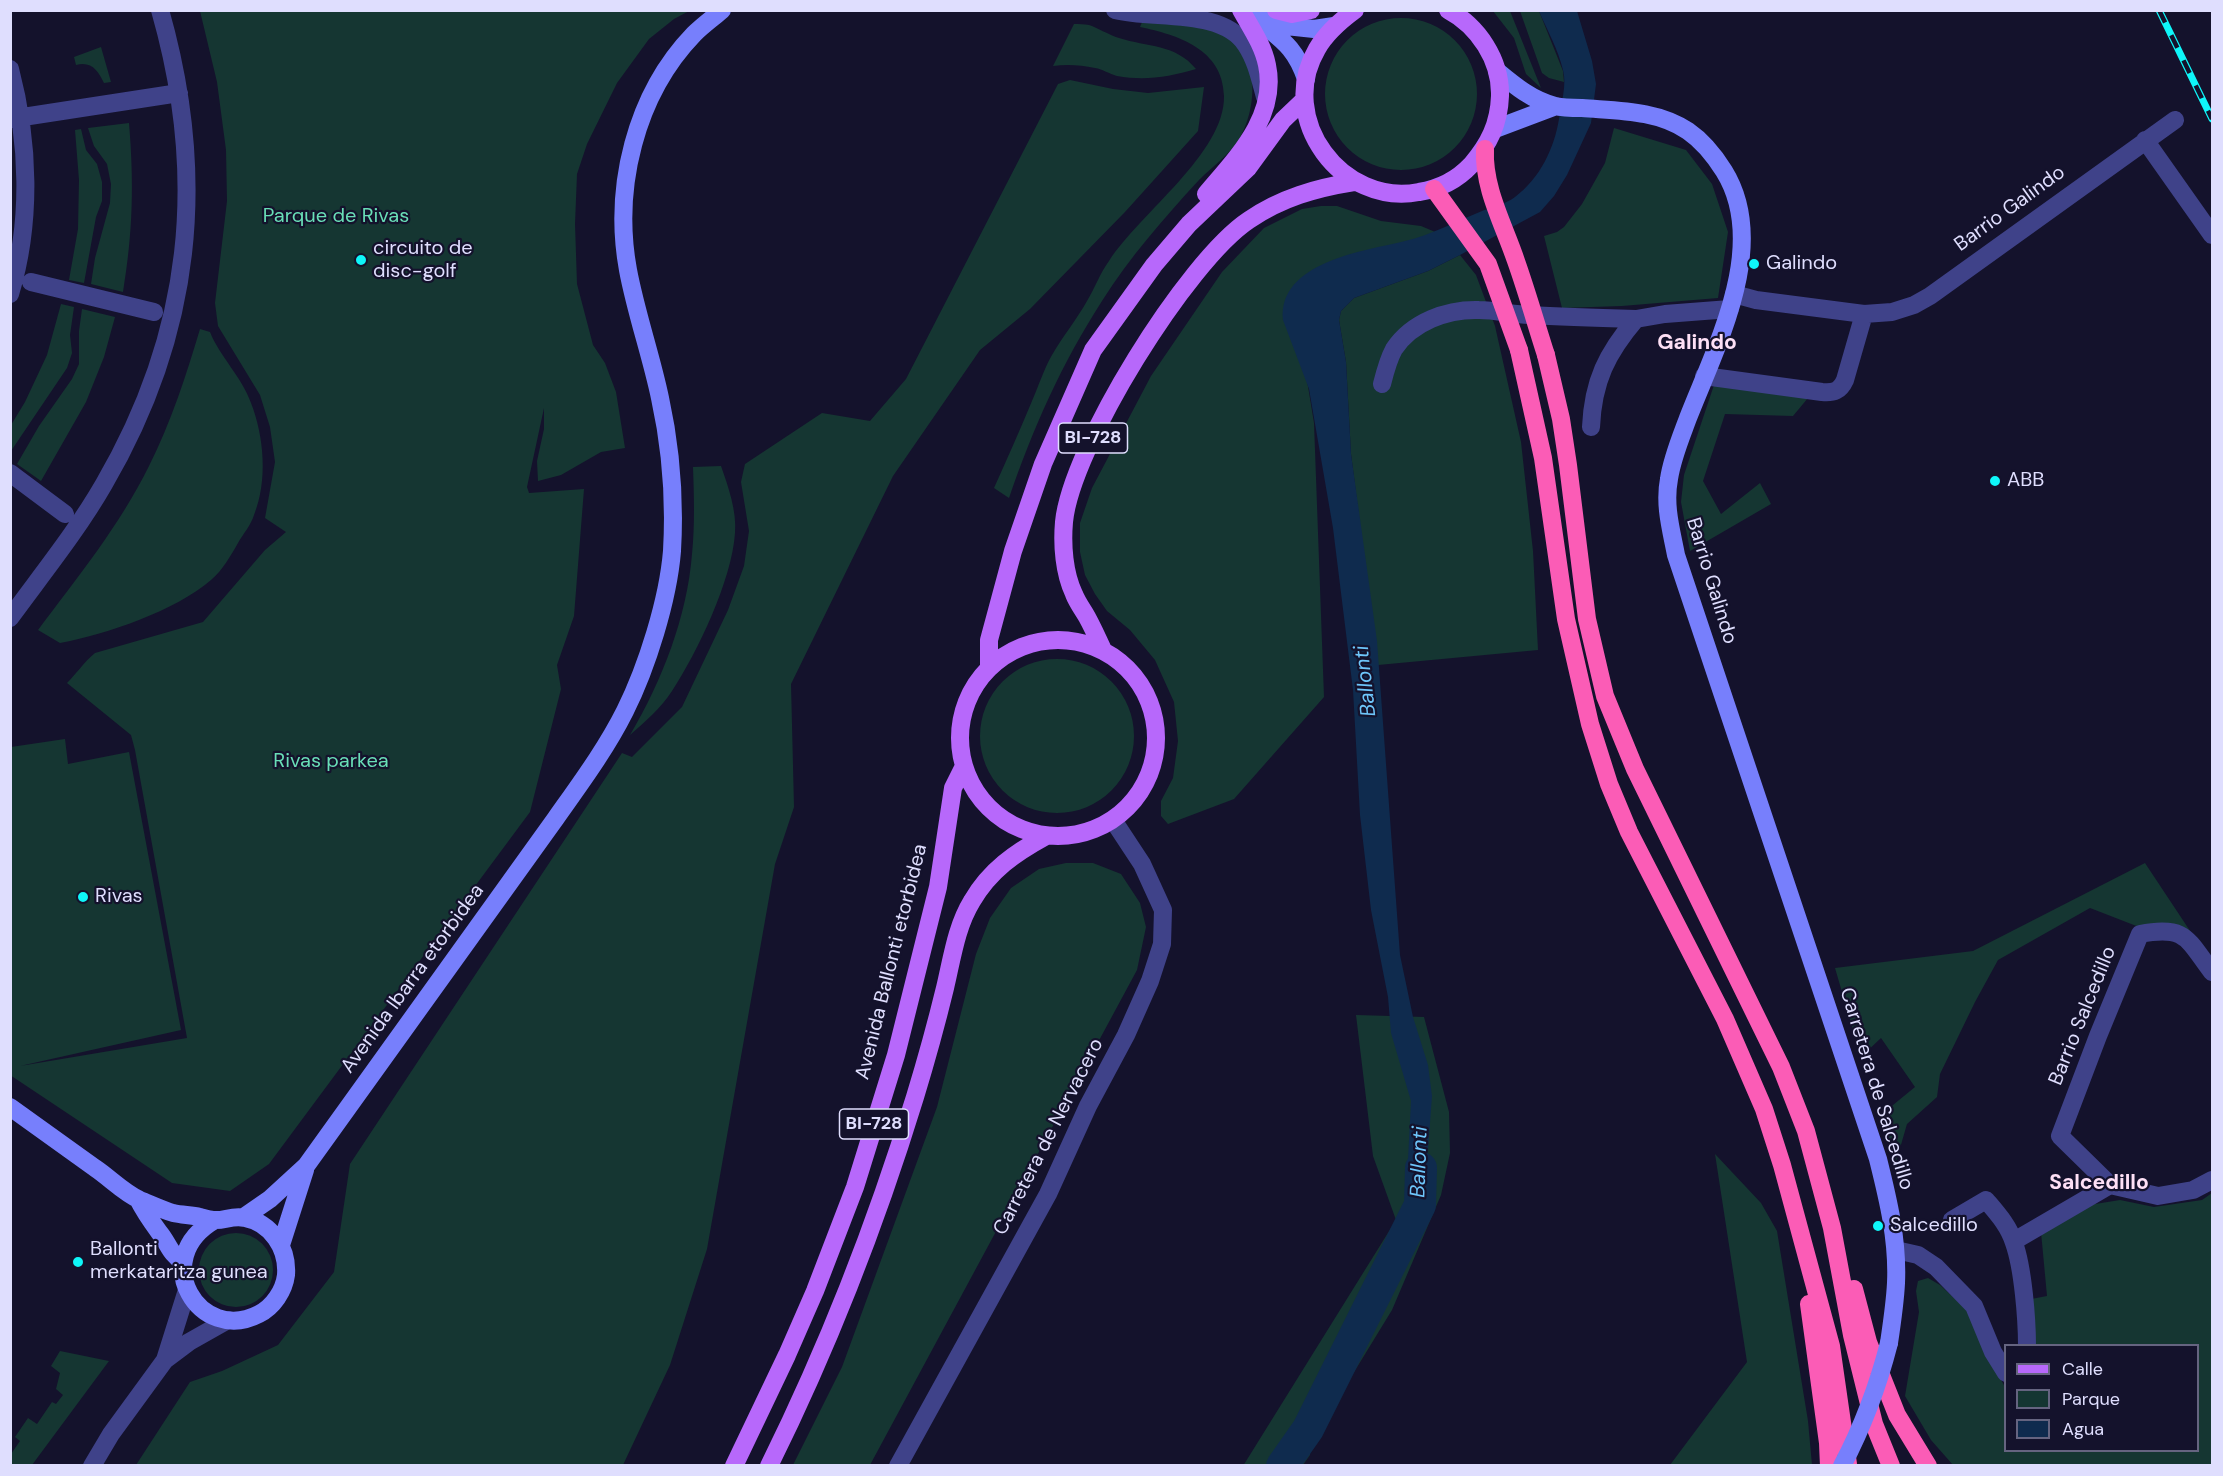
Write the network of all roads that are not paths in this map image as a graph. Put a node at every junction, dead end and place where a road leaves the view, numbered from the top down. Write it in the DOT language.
graph roads {
  1 [pos="160,10"];
  2 [pos="722,10"];
  3 [pos="1115,10"];
  4 [pos="1241,10"];
  5 [pos="1247,10"];
  6 [pos="1258,10"];
  7 [pos="1276,10"];
  8 [pos="1311,10"];
  9 [pos="1355,10"];
  10 [pos="1448,10"];
  11 [pos="1467,10"];
  12 [pos="1334,26"];
  13 [pos="1479,36"];
  14 [pos="10,69"];
  15 [pos="1497,71"];
  16 [pos="1306,79"];
  17 [pos="179,93"];
  18 [pos="1305,100"];
  19 [pos="1266,101"];
  20 [pos="1556,106"];
  21 [pos="15,118"];
  22 [pos="2175,120"];
  23 [pos="1495,129"];
  24 [pos="2145,140"];
  25 [pos="1485,149"];
  26 [pos="1354,182"];
  27 [pos="1434,189"];
  28 [pos="1189,224"];
  29 [pos="2212,235"];
  30 [pos="31,282"];
  31 [pos="10,294"];
  32 [pos="1732,302"];
  33 [pos="154,312"];
  34 [pos="1864,314"];
  35 [pos="1636,319"];
  36 [pos="1704,376"];
  37 [pos="1382,384"];
  38 [pos="1591,427"];
  39 [pos="10,473"];
  40 [pos="65,514"];
  41 [pos="10,618"];
  42 [pos="1103,650"];
  43 [pos="989,668"];
  44 [pos="964,766"];
  45 [pos="1757,798"];
  46 [pos="1113,820"];
  47 [pos="1046,836"];
  48 [pos="2212,972"];
  49 [pos="10,1107"];
  50 [pos="306,1166"];
  51 [pos="2212,1180"];
  52 [pos="2110,1185"];
  53 [pos="138,1199"];
  54 [pos="1794,1210"];
  55 [pos="244,1217"];
  56 [pos="214,1220"];
  57 [pos="1952,1220"];
  58 [pos="1832,1228"];
  59 [pos="2014,1241"];
  60 [pos="281,1245"];
  61 [pos="1896,1250"];
  62 [pos="183,1262"];
  63 [pos="187,1290"];
  64 [pos="228,1320"];
  65 [pos="2027,1344"];
  66 [pos="165,1360"];
  67 [pos="2004,1370"];
  68 [pos="92,1466"];
  69 [pos="734,1466"];
  70 [pos="769,1466"];
  71 [pos="898,1466"];
  72 [pos="1829,1466"];
  73 [pos="1842,1466"];
  74 [pos="1848,1466"];
  75 [pos="1891,1466"];
  76 [pos="1928,1466"];
  1 -- 17 [label="street"];
  2 -- 50 [label="street, Avenida Ibarra etorbidea"];
  3 -- 19 [label="street"];
  4 -- 19 [label="main road"];
  5 -- 16 [label="street"];
  6 -- 12 [label="street"];
  7 -- 8 [label="main road"];
  9 -- 12 [label="main road, BI-728"];
  10 -- 13 [label="main road, BI-728"];
  11 -- 13 [label="main road, BI-728"];
  12 -- 16 [label="main road, BI-728"];
  13 -- 15 [label="main road, BI-728"];
  14 -- 21 [label="street"];
  15 -- 20 [label="street"];
  15 -- 23 [label="main road, BI-728"];
  16 -- 18 [label="main road, BI-728"];
  17 -- 21 [label="street"];
  17 -- 41 [label="street"];
  18 -- 26 [label="main road, BI-728"];
  18 -- 28 [label="main road, BI-728"];
  19 -- 28 [label="main road"];
  20 -- 23 [label="street"];
  20 -- 32 [label="street, Barrio Galindo"];
  21 -- 31 [label="street"];
  22 -- 24 [label="street, Barrio Galindo"];
  23 -- 25 [label="main road, BI-728"];
  24 -- 29 [label="street"];
  24 -- 34 [label="street, Barrio Galindo"];
  25 -- 27 [label="main road, BI-728"];
  25 -- 58 [label="highway, bridge"];
  26 -- 27 [label="main road, BI-728"];
  26 -- 42 [label="main road, BI-728"];
  27 -- 54 [label="highway, bridge"];
  28 -- 43 [label="main road, BI-728"];
  30 -- 33 [label="street"];
  32 -- 34 [label="street, Barrio Galindo"];
  32 -- 35 [label="street, Barrio Galindo"];
  32 -- 36 [label="street, Barrio Galindo"];
  34 -- 36 [label="street"];
  35 -- 37 [label="street, Barrio Galindo"];
  35 -- 38 [label="street"];
  36 -- 45 [label="street, Barrio Galindo"];
  39 -- 40 [label="street"];
  42 -- 43 [label="main road, BI-728"];
  42 -- 46 [label="main road, BI-728"];
  43 -- 44 [label="main road, BI-728"];
  44 -- 47 [label="main road, BI-728"];
  44 -- 69 [label="main road, Avenida Ballonti etorbidea / BI-728"];
  45 -- 61 [label="street, Carretera de Salcedillo"];
  46 -- 47 [label="main road, BI-728"];
  46 -- 71 [label="street, Carretera de Nervacero"];
  47 -- 70 [label="main road, BI-728"];
  48 -- 52 [label="street, Barrio Salcedillo"];
  49 -- 53 [label="street"];
  50 -- 55 [label="street, Avenida Ibarra etorbidea"];
  50 -- 60 [label="street, Avenida Ibarra etorbidea"];
  51 -- 52 [label="street"];
  52 -- 59 [label="street"];
  53 -- 56 [label="street, Avenida Ibarra etorbidea"];
  53 -- 62 [label="street"];
  54 -- 72 [label="highway"];
  54 -- 74 [label="highway"];
  55 -- 56 [label="street, Avenida Ibarra etorbidea"];
  55 -- 60 [label="street"];
  56 -- 62 [label="street"];
  57 -- 59 [label="street"];
  58 -- 75 [label="highway"];
  58 -- 76 [label="highway"];
  59 -- 65 [label="street"];
  60 -- 64 [label="street, Avenida Ibarra etorbidea"];
  61 -- 67 [label="street"];
  61 -- 73 [label="street, Carretera de Salcedillo, bridge"];
  62 -- 63 [label="street"];
  63 -- 64 [label="street"];
  63 -- 66 [label="street"];
  64 -- 66 [label="street, Avenida Ibarra etorbidea"];
  66 -- 68 [label="street"];
}
